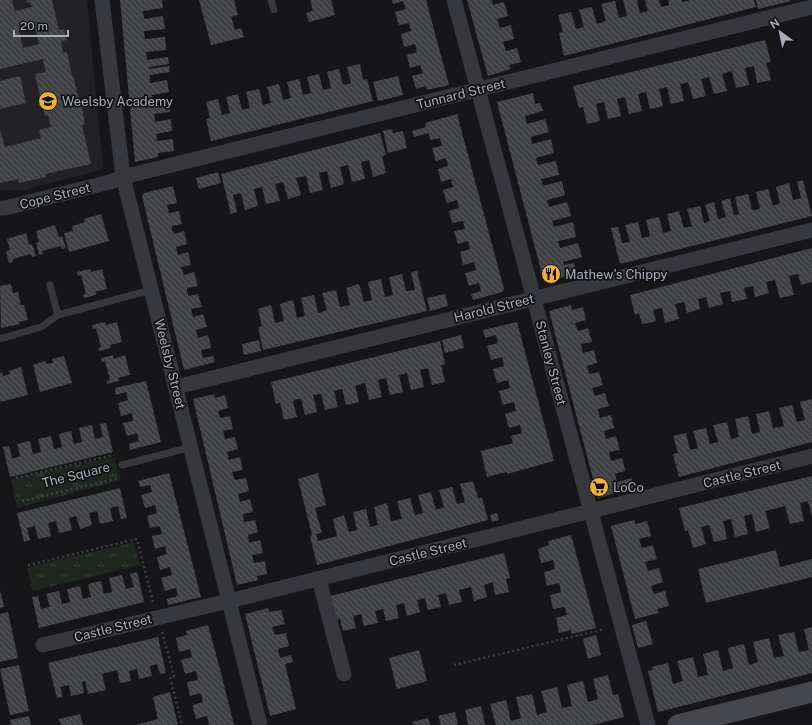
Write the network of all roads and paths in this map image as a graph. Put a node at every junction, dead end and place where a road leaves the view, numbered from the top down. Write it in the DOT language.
graph roads {
  1 [pos="102,0"];
  2 [pos="271,0"];
  3 [pos="454,0"];
  4 [pos="812,7"];
  5 [pos="274,10"];
  6 [pos="477,89"];
  7 [pos="116,180"];
  8 [pos="0,208"];
  9 [pos="812,230"];
  10 [pos="50,285"];
  11 [pos="151,290"];
  12 [pos="533,298"];
  13 [pos="58,315"];
  14 [pos="0,339"];
  15 [pos="176,387"];
  16 [pos="191,447"];
  17 [pos="812,456"];
  18 [pos="122,465"];
  19 [pos="16,478"];
  20 [pos="22,501"];
  21 [pos="591,511"];
  22 [pos="28,565"];
  23 [pos="319,579"];
  24 [pos="229,600"];
  25 [pos="157,618"];
  26 [pos="622,625"];
  27 [pos="43,645"];
  28 [pos="454,665"];
  29 [pos="344,674"];
  30 [pos="812,692"];
  31 [pos="182,725"];
  32 [pos="260,725"];
  33 [pos="648,725"];
  34 [pos="678,725"];
  1 -- 7 [label="street, Weelsby Street"];
  2 -- 5 [label="lane"];
  3 -- 6 [label="street, Stanley Street"];
  4 -- 6 [label="street, Tunnard Street"];
  6 -- 7 [label="street, Tunnard Street"];
  6 -- 12 [label="street, Stanley Street"];
  7 -- 8 [label="street, Cope Street"];
  7 -- 11 [label="street, Weelsby Street"];
  9 -- 12 [label="street, Harold Street"];
  10 -- 13 [label="lane"];
  11 -- 13 [label="lane"];
  11 -- 15 [label="street, Weelsby Street"];
  12 -- 15 [label="street, Harold Street"];
  12 -- 21 [label="street, Stanley Street"];
  13 -- 14 [label="lane"];
  15 -- 16 [label="street, Weelsby Street"];
  16 -- 18 [label="lane, The Square"];
  16 -- 24 [label="street, Weelsby Street"];
  17 -- 21 [label="street, Castle Street"];
  18 -- 19 [label="path, The Square"];
  18 -- 20 [label="path, The Square"];
  21 -- 23 [label="street, Castle Street"];
  21 -- 26 [label="street, Stanley Street"];
  22 -- 25 [label="path"];
  23 -- 24 [label="street, Castle Street"];
  23 -- 29 [label="street"];
  24 -- 25 [label="street, Castle Street"];
  24 -- 32 [label="street, Weelsby Street"];
  25 -- 27 [label="street, Castle Street"];
  25 -- 31 [label="path"];
  26 -- 28 [label="path"];
  26 -- 33 [label="street, Stanley Street"];
  30 -- 34 [label="street"];
}
